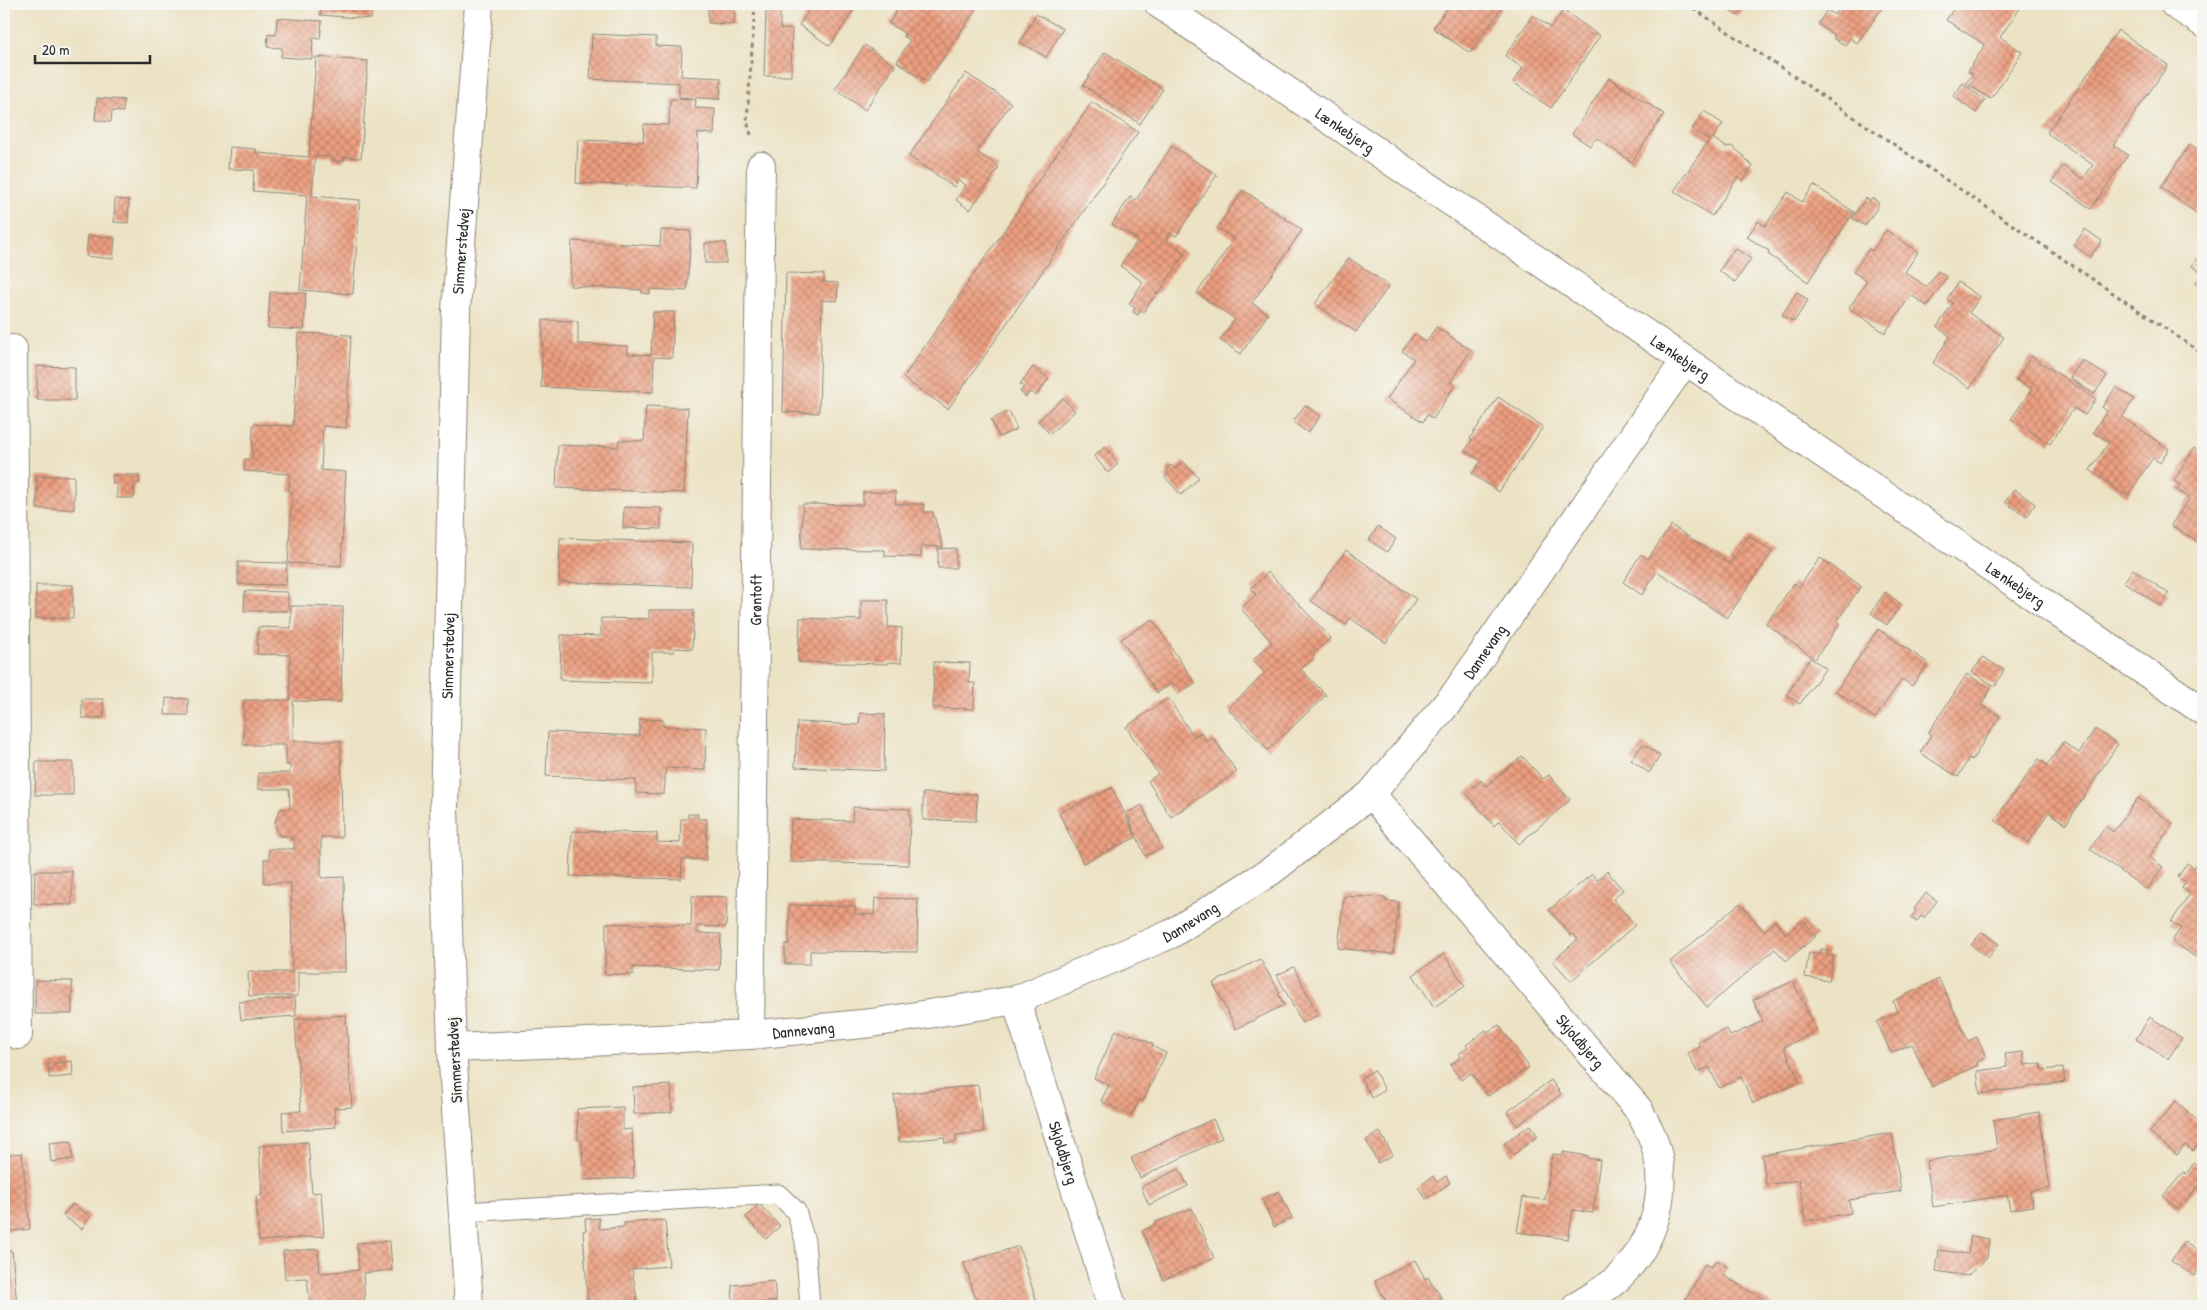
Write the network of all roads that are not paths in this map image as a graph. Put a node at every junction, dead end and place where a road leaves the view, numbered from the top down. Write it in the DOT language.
graph roads {
  1 [pos="479,4"];
  2 [pos="1159,4"];
  3 [pos="2174,4"];
  4 [pos="2203,23"];
  5 [pos="761,166"];
  6 [pos="13,349"];
  7 [pos="1685,360"];
  8 [pos="9,676"];
  9 [pos="2203,710"];
  10 [pos="1371,794"];
  11 [pos="1016,1000"];
  12 [pos="18,1035"];
  13 [pos="750,1035"];
  14 [pos="452,1048"];
  15 [pos="463,1212"];
  16 [pos="470,1306"];
  17 [pos="810,1306"];
  18 [pos="1112,1306"];
  19 [pos="1577,1306"];
  1 -- 14 [label="street, Simmerstedvej"];
  2 -- 7 [label="street, Lænkebjerg"];
  3 -- 4 [label="street"];
  5 -- 13 [label="street, Grøntoft"];
  6 -- 8 [label="street"];
  7 -- 9 [label="street, Lænkebjerg"];
  7 -- 10 [label="street, Dannevang"];
  8 -- 12 [label="street"];
  10 -- 11 [label="street, Dannevang"];
  10 -- 19 [label="street, Skjoldbjerg"];
  11 -- 13 [label="street, Dannevang"];
  11 -- 18 [label="street, Skjoldbjerg"];
  13 -- 14 [label="street, Dannevang"];
  14 -- 15 [label="street, Simmerstedvej"];
  15 -- 16 [label="street, Simmerstedvej"];
  15 -- 17 [label="lane"];
}
